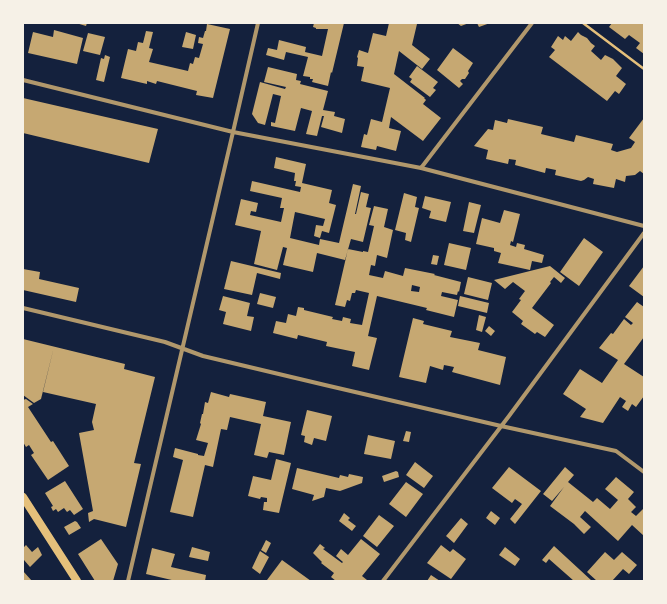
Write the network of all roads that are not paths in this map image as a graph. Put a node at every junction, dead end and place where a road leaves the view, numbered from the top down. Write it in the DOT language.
graph roads {
  1 [pos="258,23"];
  2 [pos="532,23"];
  3 [pos="23,80"];
  4 [pos="233,132"];
  5 [pos="421,168"];
  6 [pos="644,226"];
  7 [pos="644,233"];
  8 [pos="23,308"];
  9 [pos="183,348"];
  10 [pos="501,426"];
  11 [pos="644,472"];
  12 [pos="23,497"];
  13 [pos="77,581"];
  14 [pos="128,581"];
  15 [pos="383,581"];
  1 -- 4 [label="street"];
  2 -- 5 [label="street"];
  3 -- 4 [label="street"];
  4 -- 5 [label="street"];
  4 -- 9 [label="street"];
  5 -- 6 [label="street"];
  7 -- 10 [label="street"];
  8 -- 9 [label="street"];
  9 -- 10 [label="street"];
  9 -- 14 [label="street"];
  10 -- 11 [label="street"];
  10 -- 15 [label="street"];
  12 -- 13 [label="main road"];
}
